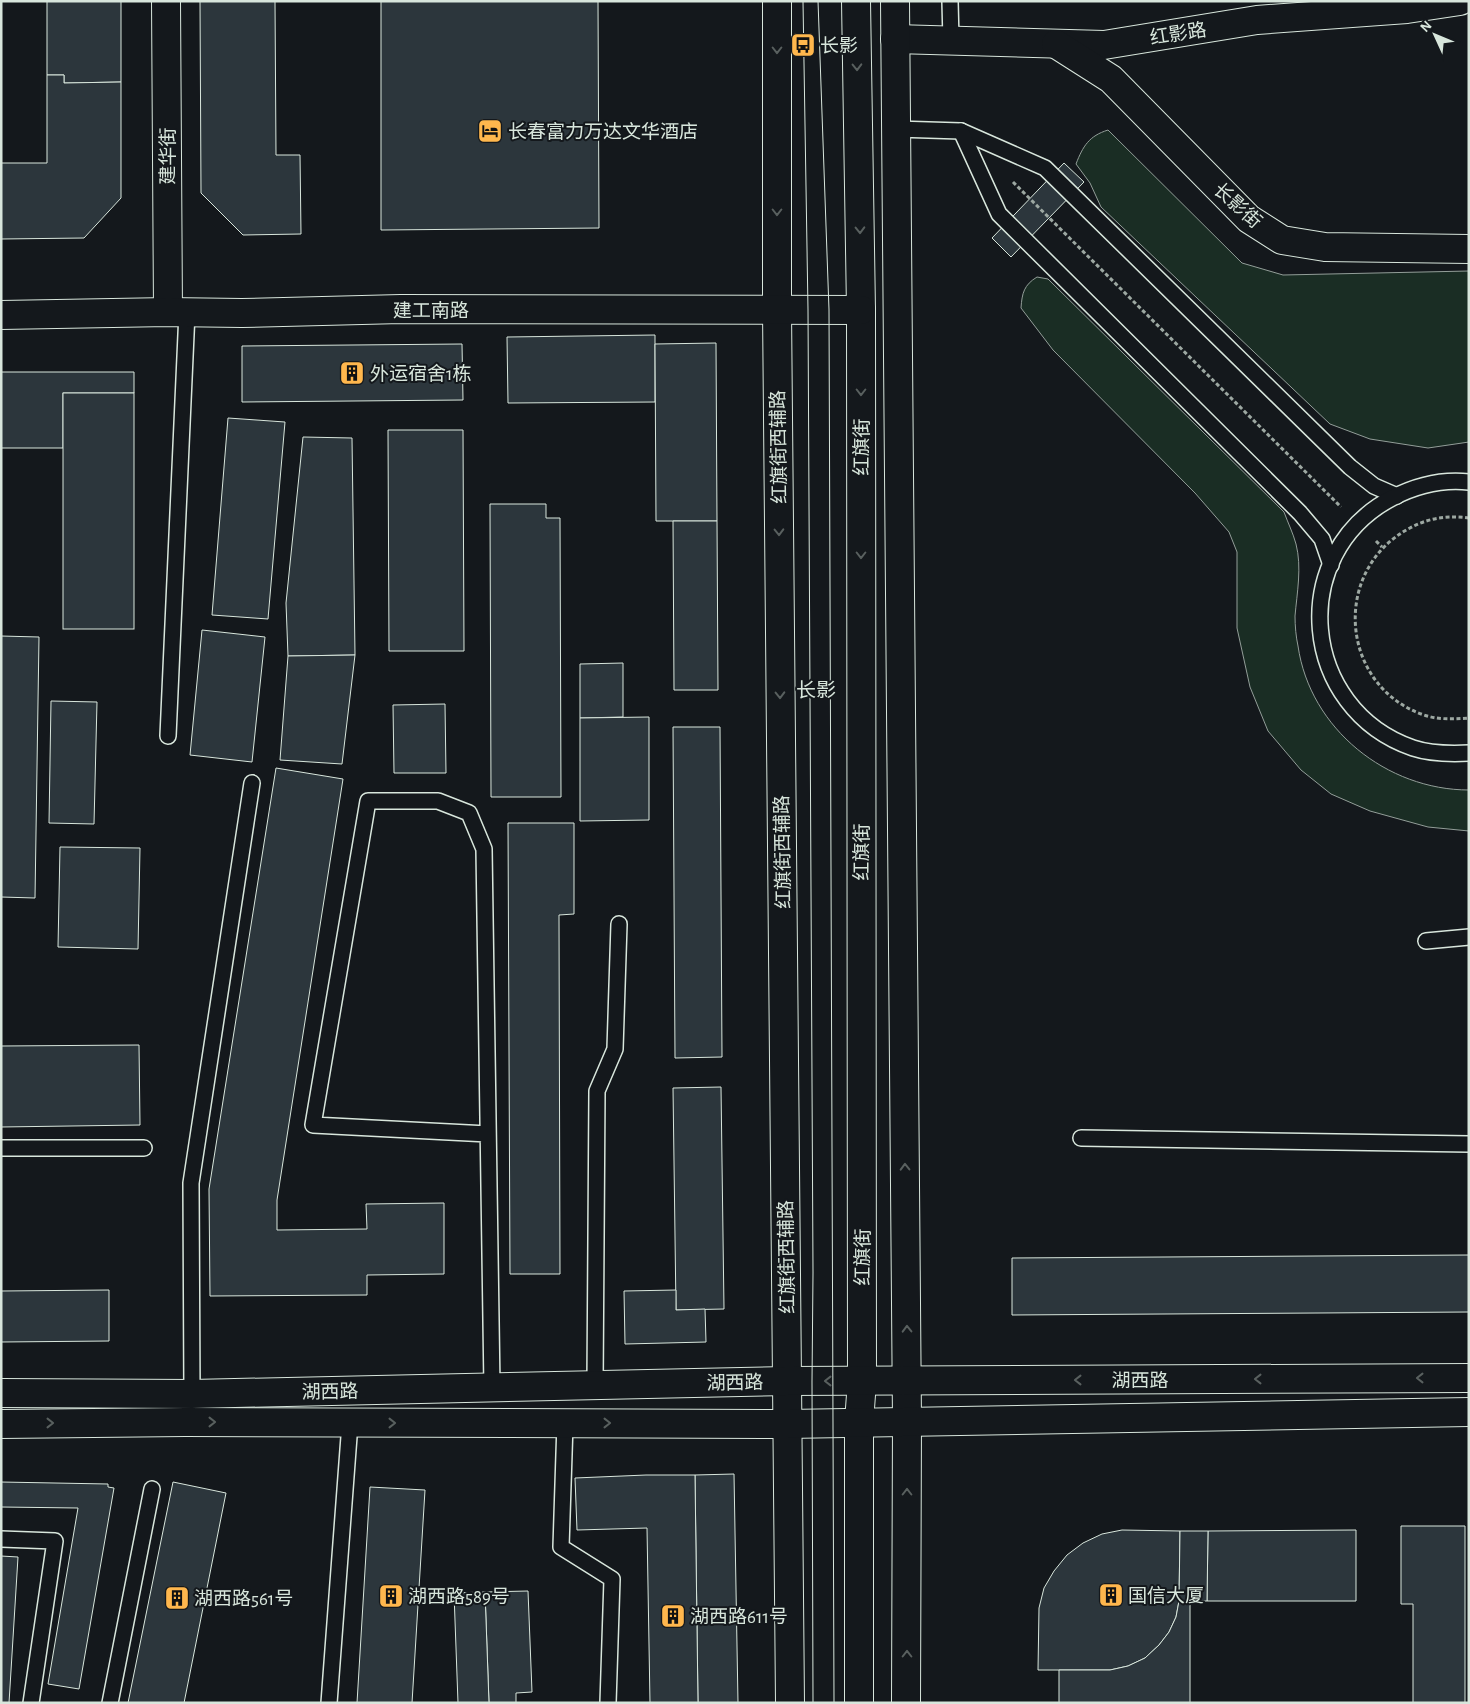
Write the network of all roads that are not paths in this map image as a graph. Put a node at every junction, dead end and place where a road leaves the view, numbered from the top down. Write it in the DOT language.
graph roads {
  1 [pos="166,1"];
  2 [pos="777,1"];
  3 [pos="856,1"];
  4 [pos="895,1"];
  5 [pos="950,1"];
  6 [pos="1460,1"];
  7 [pos="1293,9"];
  8 [pos="895,39"];
  9 [pos="951,41"];
  10 [pos="1056,44"];
  11 [pos="896,129"];
  12 [pos="961,131"];
  13 [pos="1469,249"];
  14 [pos="776,310"];
  15 [pos="861,310"];
  16 [pos="178,312"];
  17 [pos="1,315"];
  18 [pos="1469,482"];
  19 [pos="1397,496"];
  20 [pos="1331,565"];
  21 [pos="168,736"];
  22 [pos="1469,753"];
  23 [pos="252,783"];
  24 [pos="619,924"];
  25 [pos="1469,936"];
  26 [pos="1426,941"];
  27 [pos="488,1134"];
  28 [pos="1081,1138"];
  29 [pos="1469,1144"];
  30 [pos="1,1148"];
  31 [pos="144,1148"];
  32 [pos="1469,1378"];
  33 [pos="787,1381"];
  34 [pos="862,1381"];
  35 [pos="907,1381"];
  36 [pos="594,1386"];
  37 [pos="492,1388"];
  38 [pos="1,1393"];
  39 [pos="192,1394"];
  40 [pos="1469,1412"];
  41 [pos="908,1421"];
  42 [pos="860,1422"];
  43 [pos="350,1423"];
  44 [pos="1,1424"];
  45 [pos="565,1424"];
  46 [pos="788,1424"];
  47 [pos="152,1489"];
  48 [pos="1,1539"];
  49 [pos="32,1703"];
  50 [pos="110,1703"];
  51 [pos="329,1703"];
  52 [pos="608,1703"];
  53 [pos="790,1703"];
  54 [pos="859,1703"];
  55 [pos="906,1703"];
  1 -- 16 [label="main road, 建华街"];
  2 -- 14 [label="main road, 红旗街西辅路, one-way"];
  3 -- 15 [label="main road, 红旗街, one-way"];
  4 -- 8 [label="main road, 红旗街"];
  5 -- 9 [label="lane"];
  6 -- 7 [label="main road, 红影路"];
  7 -- 10 [label="main road, 红影路"];
  8 -- 9 [label="main road, 红影路"];
  8 -- 11 [label="main road, 红旗街"];
  9 -- 10 [label="main road, 红影路"];
  10 -- 13 [label="main road, 长影街"];
  11 -- 12 [label="lane"];
  35 -- 11 [label="main road, 红旗街, one-way"];
  12 -- 19 [label="lane"];
  12 -- 20 [label="lane"];
  14 -- 15 [label="main road, 建工南路"];
  14 -- 16 [label="main road, 建工南路"];
  14 -- 33 [label="main road, 红旗街西辅路, one-way"];
  15 -- 34 [label="main road, 红旗街, one-way"];
  16 -- 17 [label="main road, 建工南路"];
  16 -- 21 [label="lane"];
  18 -- 19 [label="lane"];
  19 -- 20 [label="lane"];
  20 -- 22 [label="lane"];
  23 -- 39 [label="lane"];
  24 -- 36 [label="lane"];
  25 -- 26 [label="lane"];
  27 -- 27 [label="lane"];
  27 -- 37 [label="lane"];
  28 -- 29 [label="lane"];
  30 -- 31 [label="lane"];
  32 -- 35 [label="main road, 湖西路, one-way"];
  34 -- 33 [label="main road, 湖西路, one-way"];
  33 -- 36 [label="main road, 湖西路"];
  33 -- 46 [label="main road, 红旗街西辅路"];
  34 -- 35 [label="main road, 湖西路"];
  34 -- 42 [label="main road, 红旗街"];
  35 -- 41 [label="main road, 红旗街"];
  36 -- 37 [label="main road, 湖西路"];
  37 -- 39 [label="main road, 湖西路"];
  38 -- 39 [label="main road, 湖西路"];
  40 -- 41 [label="main road, 湖西路"];
  41 -- 42 [label="main road, 湖西路"];
  55 -- 41 [label="main road, 红旗街, one-way"];
  42 -- 46 [label="main road, 湖西路"];
  42 -- 54 [label="main road, 红旗街"];
  44 -- 43 [label="main road, 湖西路, one-way"];
  43 -- 45 [label="main road, 湖西路, one-way"];
  43 -- 51 [label="lane"];
  45 -- 46 [label="main road, 湖西路, one-way"];
  45 -- 52 [label="lane"];
  46 -- 53 [label="main road, 红旗街西辅路"];
  47 -- 50 [label="lane"];
  48 -- 49 [label="lane"];
}
